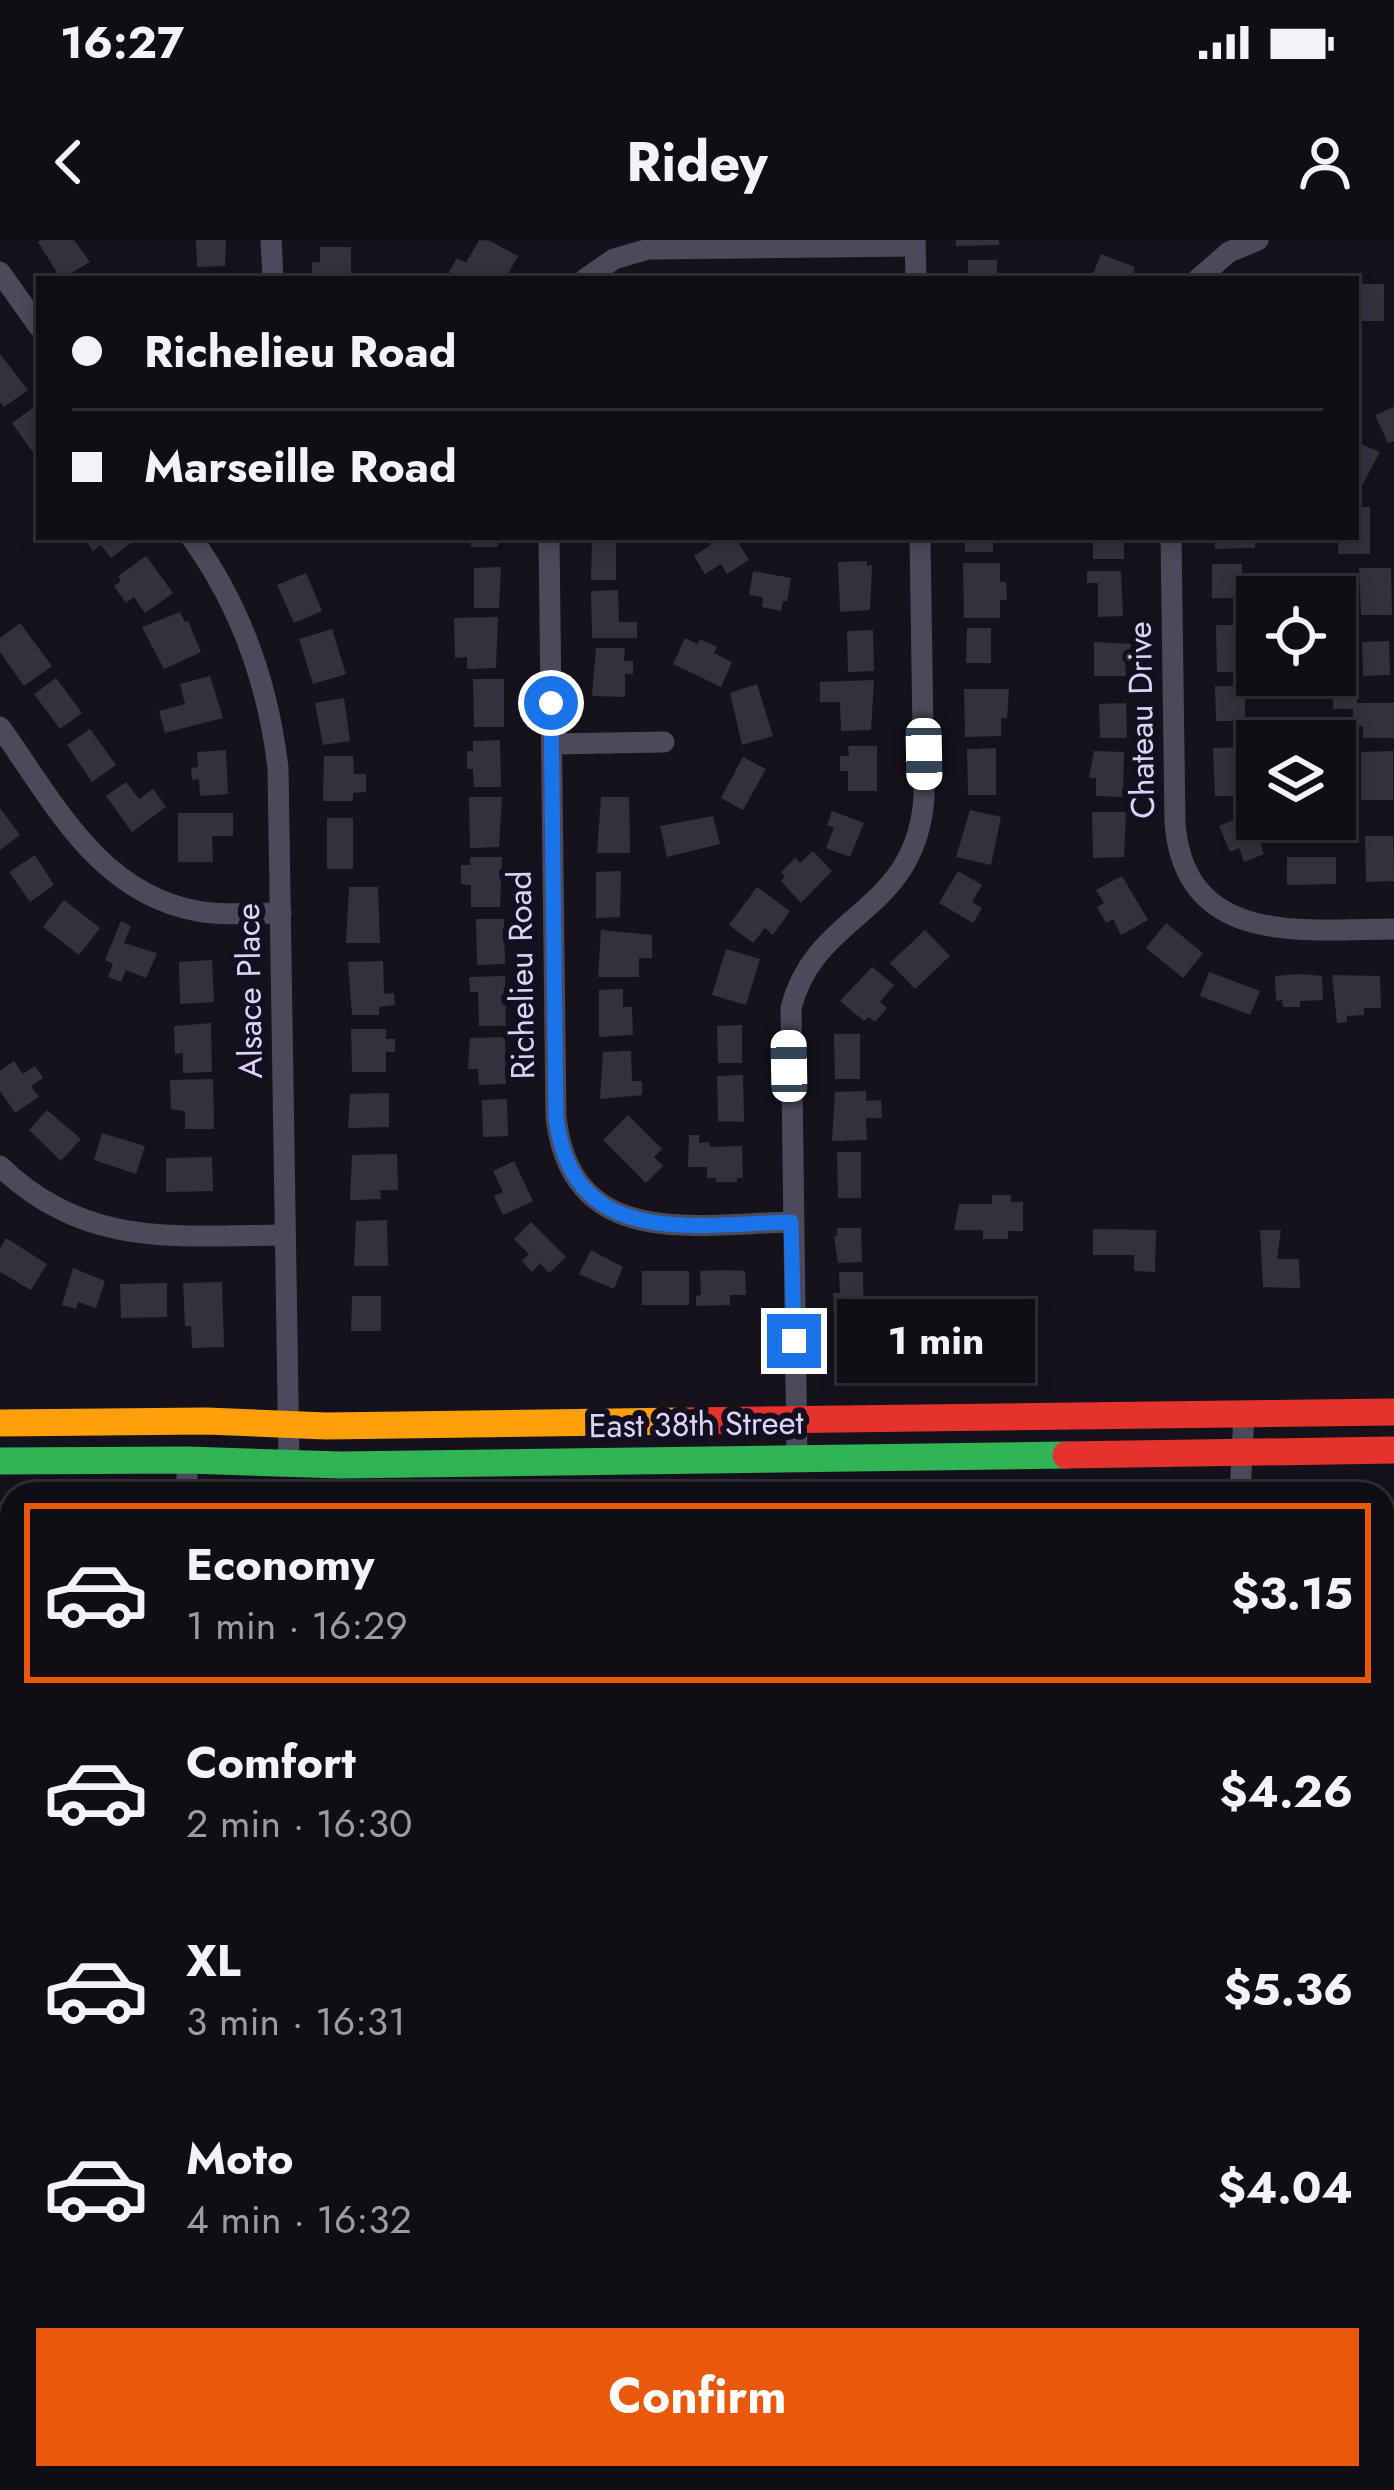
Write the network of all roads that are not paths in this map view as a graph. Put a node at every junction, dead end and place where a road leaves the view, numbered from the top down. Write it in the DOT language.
graph roads {
  1 [pos="271,240"];
  2 [pos="1256,240"];
  3 [pos="915,243"];
  4 [pos="0,272"];
  5 [pos="273,276"];
  6 [pos="589,276"];
  7 [pos="916,276"];
  8 [pos="1201,276"];
  9 [pos="36,324"];
  10 [pos="193,540"];
  11 [pos="549,540"];
  12 [pos="920,540"];
  13 [pos="1171,540"];
  14 [pos="0,727"];
  15 [pos="664,742"];
  16 [pos="552,744"];
  17 [pos="281,913"];
  18 [pos="1394,929"];
  19 [pos="0,1166"];
  20 [pos="791,1222"];
  21 [pos="284,1234"];
  22 [pos="1394,1412"];
  23 [pos="1244,1415"];
  24 [pos="796,1421"];
  25 [pos="0,1423"];
  26 [pos="287,1424"];
  27 [pos="1394,1450"];
  28 [pos="1240,1451"];
  29 [pos="797,1459"];
  30 [pos="187,1460"];
  31 [pos="0,1461"];
  32 [pos="289,1463"];
  33 [pos="188,1482"];
  34 [pos="1240,1482"];
  1 -- 5 [label="street"];
  2 -- 8 [label="street"];
  3 -- 6 [label="street"];
  3 -- 7 [label="street"];
  4 -- 9 [label="street"];
  10 -- 17 [label="street, Alsace Place"];
  11 -- 16 [label="street, Richelieu Road"];
  12 -- 20 [label="street"];
  13 -- 18 [label="street, Chateau Drive"];
  14 -- 17 [label="street"];
  15 -- 16 [label="street"];
  16 -- 20 [label="street, Richelieu Road"];
  17 -- 21 [label="street, Alsace Place"];
  19 -- 21 [label="street"];
  20 -- 24 [label="street"];
  21 -- 26 [label="street, Alsace Place"];
  22 -- 23 [label="main road, East 38th Street"];
  23 -- 24 [label="main road, East 38th Street"];
  23 -- 28 [label="street"];
  24 -- 26 [label="main road, East 38th Street"];
  24 -- 29 [label="street"];
  25 -- 26 [label="main road, East 38th Street"];
  26 -- 32 [label="street, Alsace Place"];
  27 -- 28 [label="main road, East 38th Street"];
  28 -- 29 [label="main road, East 38th Street"];
  28 -- 34 [label="street"];
  29 -- 32 [label="main road, East 38th Street"];
  30 -- 31 [label="main road, East 38th Street"];
  30 -- 32 [label="main road, East 38th Street"];
  30 -- 33 [label="street"];
}
